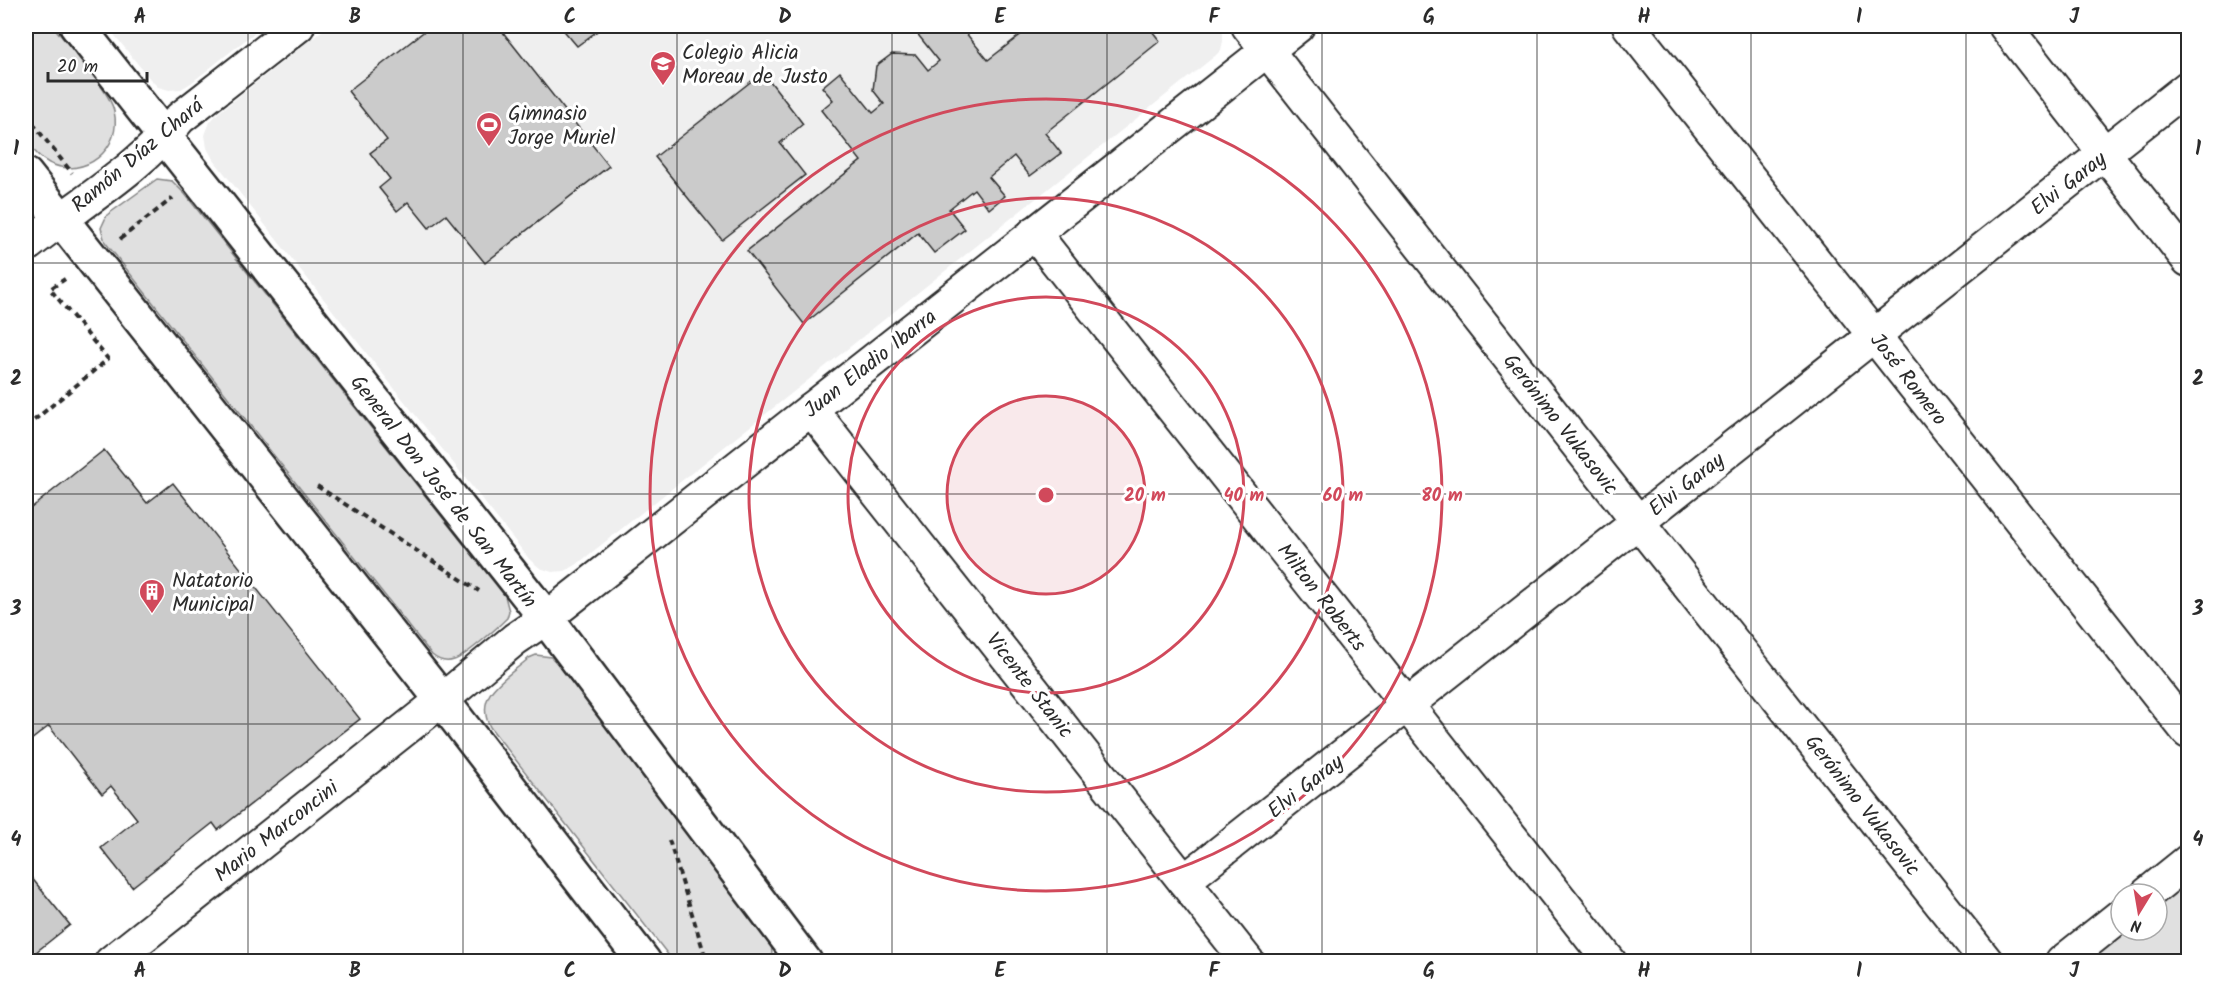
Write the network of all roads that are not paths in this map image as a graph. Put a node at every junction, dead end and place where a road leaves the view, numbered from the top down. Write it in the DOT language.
graph roads {
  1 [pos="77,26"];
  2 [pos="298,26"];
  3 [pos="1248,26"];
  4 [pos="1298,26"];
  5 [pos="1629,26"];
  6 [pos="2004,26"];
  7 [pos="1267,50"];
  8 [pos="2188,87"];
  9 [pos="165,137"];
  10 [pos="2105,153"];
  11 [pos="26,175"];
  12 [pos="60,218"];
  13 [pos="1034,233"];
  14 [pos="26,246"];
  15 [pos="2188,260"];
  16 [pos="1875,335"];
  17 [pos="811,409"];
  18 [pos="1638,522"];
  19 [pos="546,618"];
  20 [pos="442,700"];
  21 [pos="1408,705"];
  22 [pos="2188,732"];
  23 [pos="2188,861"];
  24 [pos="1184,881"];
  25 [pos="2162,882"];
  26 [pos="2109,925"];
  27 [pos="111,962"];
  28 [pos="644,962"];
  29 [pos="804,962"];
  30 [pos="1248,962"];
  31 [pos="1610,962"];
  32 [pos="1987,962"];
  33 [pos="2062,962"];
  1 -- 9 [label="street, General Don José de San Martín"];
  2 -- 9 [label="street, Ramón Díaz Chará"];
  3 -- 7 [label="street, Gerónimo Vukasovic"];
  4 -- 7 [label="street, Juan Eladio Ibarra"];
  5 -- 16 [label="street, José Romero"];
  6 -- 10 [label="street"];
  7 -- 13 [label="street, Juan Eladio Ibarra"];
  7 -- 18 [label="street, Gerónimo Vukasovic"];
  8 -- 10 [label="street, Elvi Garay"];
  9 -- 12 [label="street, Ramón Díaz Chará"];
  9 -- 19 [label="street, General Don José de San Martín"];
  10 -- 15 [label="street"];
  10 -- 16 [label="street, Elvi Garay"];
  11 -- 12 [label="street"];
  12 -- 14 [label="street, Ramón Díaz Chará"];
  12 -- 20 [label="street"];
  13 -- 17 [label="street, Juan Eladio Ibarra"];
  13 -- 21 [label="street, Milton Roberts"];
  16 -- 18 [label="street, Elvi Garay"];
  16 -- 22 [label="street, José Romero"];
  17 -- 19 [label="street, Juan Eladio Ibarra"];
  17 -- 24 [label="street, Vicente Stanic"];
  18 -- 21 [label="street, Elvi Garay"];
  18 -- 32 [label="street, Gerónimo Vukasovic"];
  19 -- 20 [label="street, Juan Eladio Ibarra"];
  19 -- 29 [label="street, General Don José de San Martín"];
  20 -- 27 [label="street, Mario Marconcini"];
  20 -- 28 [label="street"];
  21 -- 24 [label="street, Elvi Garay"];
  21 -- 31 [label="street, Milton Roberts"];
  23 -- 25 [label="street"];
  24 -- 30 [label="street, Vicente Stanic"];
  26 -- 33 [label="street"];
}
